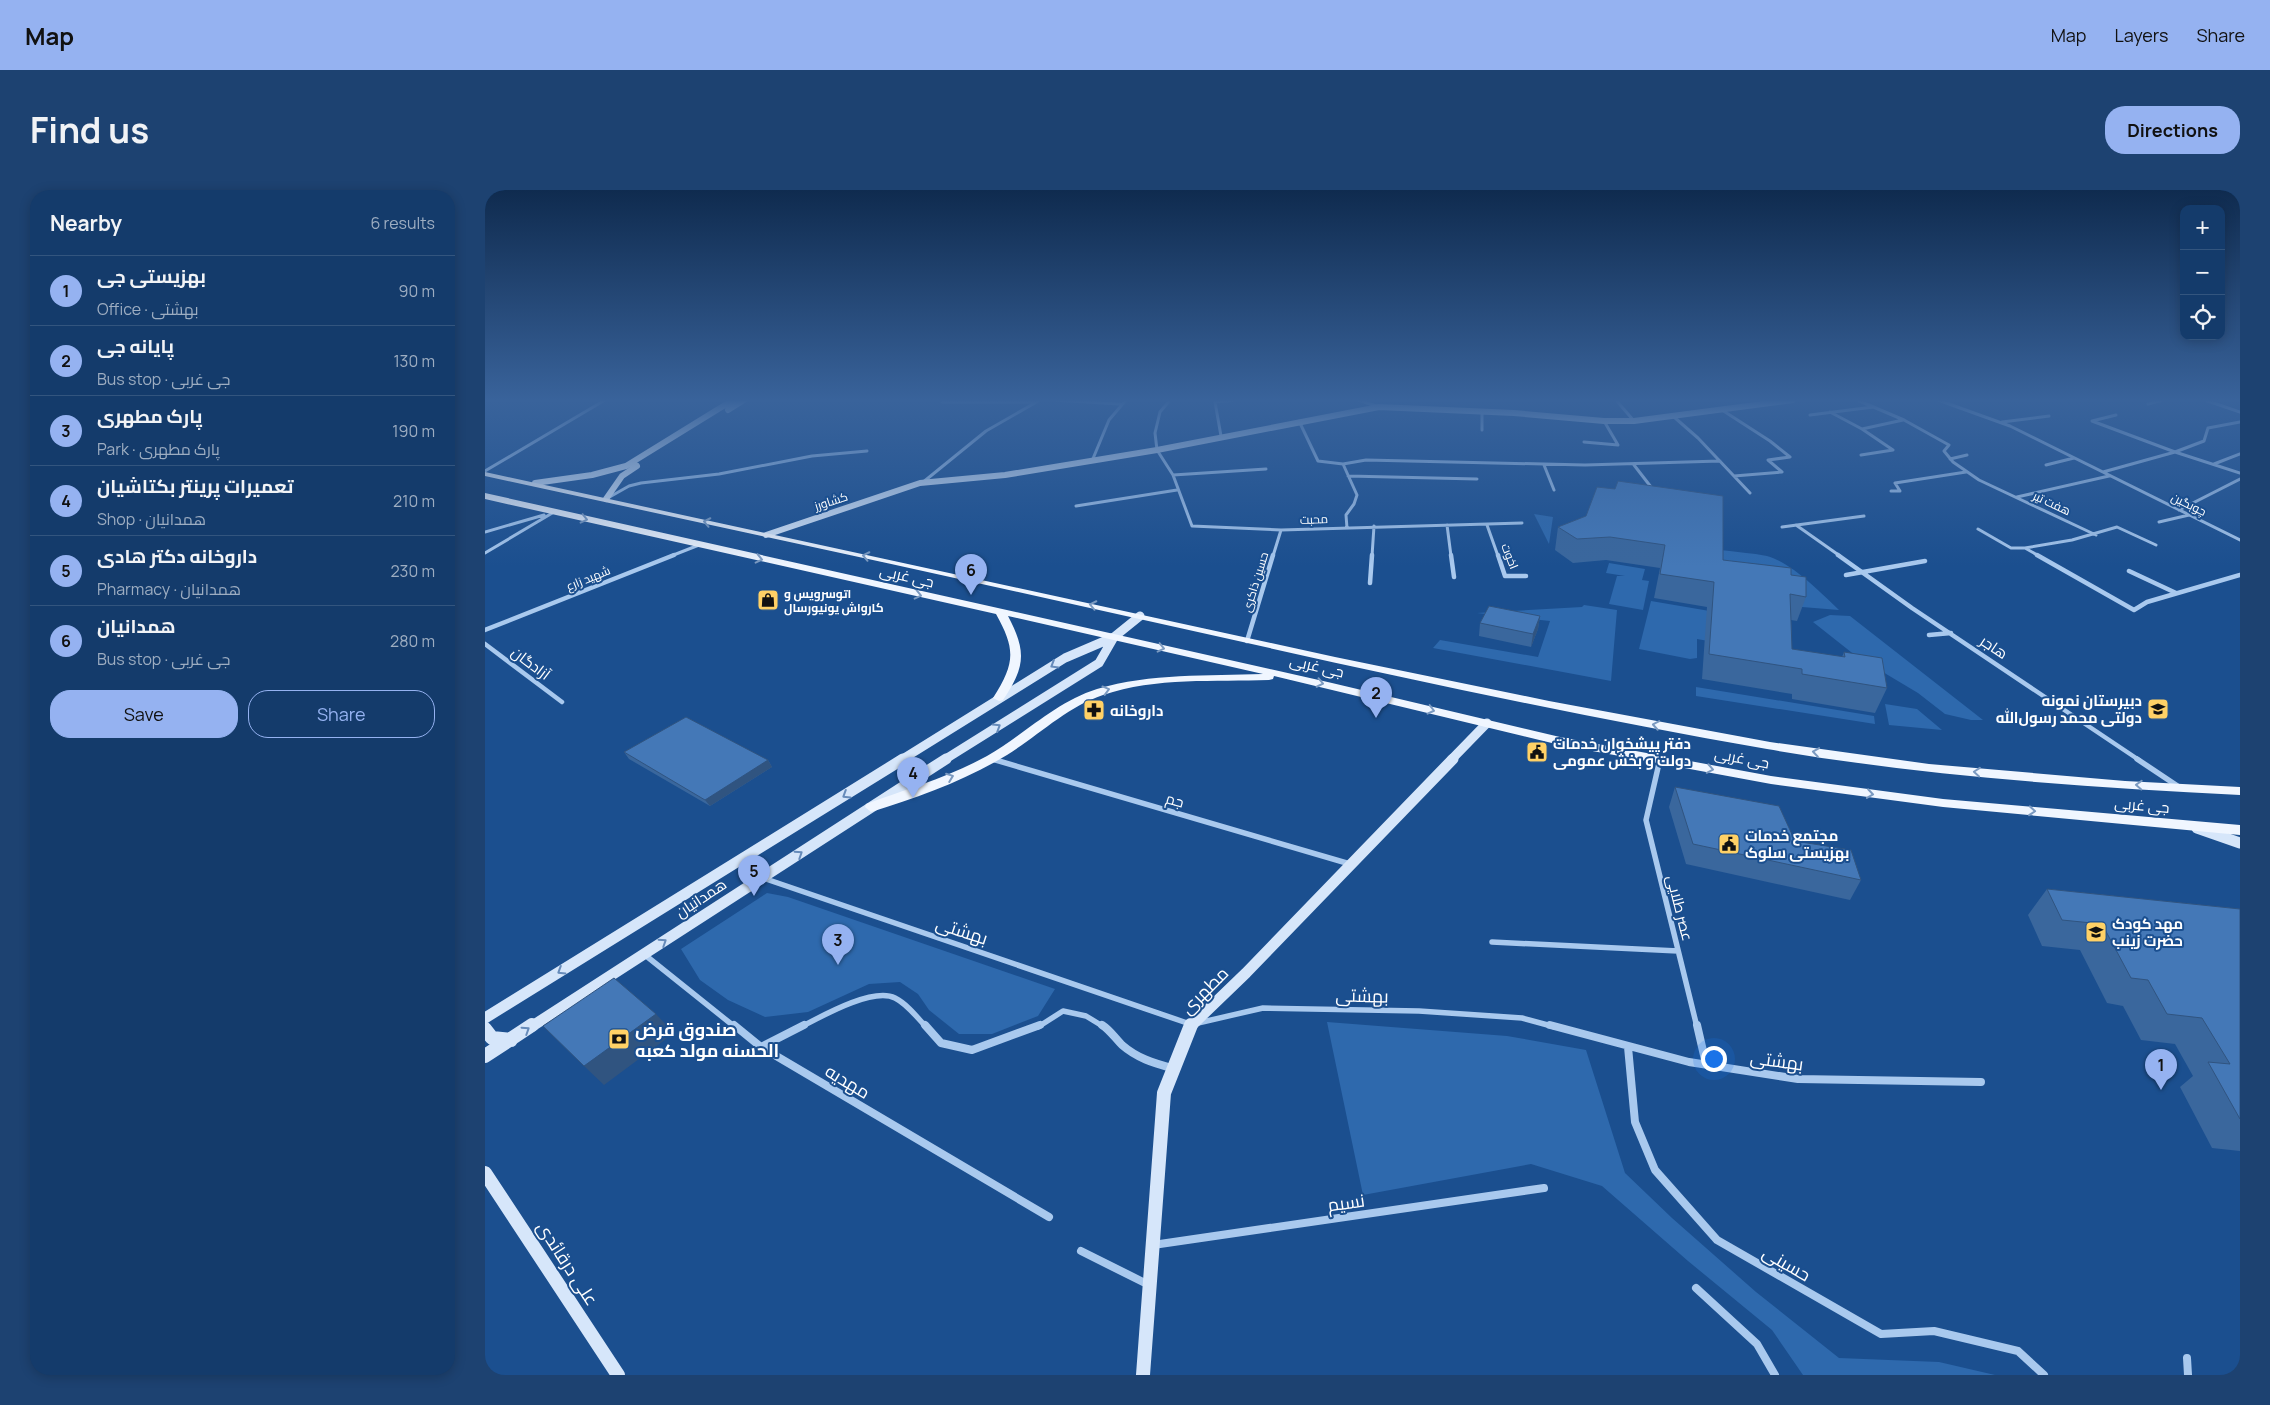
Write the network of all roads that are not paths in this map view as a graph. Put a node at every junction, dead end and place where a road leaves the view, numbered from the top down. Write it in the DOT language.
graph roads {
  1 [pos="513,455"];
  2 [pos="643,455"];
  3 [pos="655,455"];
  4 [pos="820,455"];
  5 [pos="957,455"];
  6 [pos="1094,455"];
  7 [pos="1123,455"];
  8 [pos="1160,455"];
  9 [pos="1315,455"];
  10 [pos="1714,455"];
  11 [pos="1788,455"];
  12 [pos="1865,455"];
  13 [pos="1947,455"];
  14 [pos="1966,455"];
  15 [pos="2068,455"];
  16 [pos="2164,455"];
  17 [pos="2186,455"];
  18 [pos="2237,455"];
  19 [pos="1861,456"];
  20 [pos="2074,458"];
  21 [pos="1950,459"];
  22 [pos="1092,460"];
  23 [pos="1720,461"];
  24 [pos="1343,464"];
  25 [pos="2046,464"];
  26 [pos="2214,464"];
  27 [pos="1544,465"];
  28 [pos="1634,465"];
  29 [pos="1266,469"];
  30 [pos="485,472"];
  31 [pos="1967,472"];
  32 [pos="2103,473"];
  33 [pos="2240,473"];
  34 [pos="1173,475"];
  35 [pos="1348,476"];
  36 [pos="1734,476"];
  37 [pos="2109,476"];
  38 [pos="1477,479"];
  39 [pos="2240,479"];
  40 [pos="535,483"];
  41 [pos="920,484"];
  42 [pos="1651,487"];
  43 [pos="1177,490"];
  44 [pos="1554,490"];
  45 [pos="1891,491"];
  46 [pos="1750,493"];
  47 [pos="485,496"];
  48 [pos="2016,498"];
  49 [pos="606,500"];
  50 [pos="1076,506"];
  51 [pos="2179,510"];
  52 [pos="554,512"];
  53 [pos="2189,515"];
  54 [pos="1863,516"];
  55 [pos="2159,522"];
  56 [pos="1522,523"];
  57 [pos="1447,525"];
  58 [pos="1487,525"];
  59 [pos="1796,525"];
  60 [pos="1374,526"];
  61 [pos="1782,527"];
  62 [pos="1347,528"];
  63 [pos="1978,529"];
  64 [pos="1281,530"];
  65 [pos="485,532"];
  66 [pos="765,535"];
  67 [pos="2096,535"];
  68 [pos="2240,540"];
  69 [pos="699,545"];
  70 [pos="2156,545"];
  71 [pos="2025,548"];
  72 [pos="485,553"];
  73 [pos="1925,561"];
  74 [pos="2129,571"];
  75 [pos="1865,572"];
  76 [pos="2240,575"];
  77 [pos="1526,576"];
  78 [pos="1846,576"];
  79 [pos="1454,577"];
  80 [pos="1370,583"];
  81 [pos="2176,594"];
  82 [pos="1001,613"];
  83 [pos="1140,616"];
  84 [pos="485,630"];
  85 [pos="1951,633"];
  86 [pos="1929,635"];
  87 [pos="1113,638"];
  88 [pos="1247,641"];
  89 [pos="485,644"];
  90 [pos="1287,676"];
  91 [pos="999,698"];
  92 [pos="562,702"];
  93 [pos="1487,723"];
  94 [pos="991,759"];
  95 [pos="1660,759"];
  96 [pos="2180,788"];
  97 [pos="2240,791"];
  98 [pos="871,807"];
  99 [pos="2191,826"];
  100 [pos="2240,830"];
  101 [pos="2240,843"];
  102 [pos="1351,864"];
  103 [pos="762,877"];
  104 [pos="1492,942"];
  105 [pos="1678,951"];
  106 [pos="643,954"];
  107 [pos="486,1020"];
  108 [pos="1191,1025"];
  109 [pos="485,1029"];
  110 [pos="511,1040"];
  111 [pos="761,1046"];
  112 [pos="1628,1046"];
  113 [pos="485,1056"];
  114 [pos="1706,1064"];
  115 [pos="1173,1069"];
  116 [pos="1981,1082"];
  117 [pos="485,1173"];
  118 [pos="1544,1188"];
  119 [pos="1049,1217"];
  120 [pos="1153,1245"];
  121 [pos="1081,1250"];
  122 [pos="1150,1285"];
  123 [pos="1696,1288"];
  124 [pos="2187,1358"];
  125 [pos="618,1375"];
  126 [pos="1143,1375"];
  127 [pos="1775,1375"];
  128 [pos="2044,1375"];
  129 [pos="2188,1375"];
  1 -- 30 [label="street"];
  2 -- 40 [label="street"];
  3 -- 49 [label="street"];
  4 -- 49 [label="street"];
  5 -- 41 [label="street"];
  6 -- 22 [label="street"];
  7 -- 22 [label="street, کشاورز"];
  8 -- 34 [label="street, محبت"];
  9 -- 24 [label="street"];
  10 -- 23 [label="street"];
  11 -- 36 [label="street"];
  12 -- 19 [label="street"];
  13 -- 21 [label="street, هفت تیر"];
  14 -- 21 [label="street"];
  15 -- 20 [label="street, چوبگین"];
  16 -- 32 [label="street"];
  17 -- 26 [label="street"];
  18 -- 26 [label="street"];
  20 -- 25 [label="street"];
  20 -- 32 [label="street, چوبگین"];
  21 -- 31 [label="street, هفت تیر"];
  22 -- 41 [label="street, کشاورز"];
  23 -- 28 [label="street"];
  23 -- 36 [label="street"];
  24 -- 27 [label="street"];
  24 -- 35 [label="street"];
  26 -- 33 [label="street"];
  27 -- 28 [label="street"];
  27 -- 44 [label="street"];
  28 -- 42 [label="street"];
  29 -- 34 [label="street"];
  30 -- 40 [label="main road, جی غربی"];
  31 -- 45 [label="street"];
  31 -- 48 [label="street, هفت تیر"];
  32 -- 37 [label="street, چوبگین"];
  34 -- 43 [label="street, محبت"];
  35 -- 38 [label="street"];
  35 -- 62 [label="street"];
  36 -- 46 [label="street"];
  37 -- 48 [label="street"];
  37 -- 51 [label="street, چوبگین"];
  39 -- 51 [label="street"];
  40 -- 49 [label="main road, جی غربی"];
  41 -- 66 [label="street, کشاورز"];
  43 -- 50 [label="street"];
  43 -- 64 [label="street, محبت"];
  47 -- 52 [label="main road, جی غربی"];
  48 -- 67 [label="street, هفت تیر"];
  66 -- 49 [label="main road, جی غربی, one-way"];
  51 -- 53 [label="street, چوبگین"];
  52 -- 65 [label="street"];
  52 -- 69 [label="main road, جی غربی, one-way"];
  52 -- 72 [label="street"];
  53 -- 55 [label="street"];
  53 -- 68 [label="street, چوبگین"];
  54 -- 59 [label="street"];
  56 -- 58 [label="street, محبت"];
  57 -- 58 [label="street, محبت"];
  57 -- 60 [label="street, محبت"];
  57 -- 79 [label="street"];
  58 -- 77 [label="street, اخوت"];
  59 -- 61 [label="street"];
  59 -- 75 [label="street, هاجر"];
  60 -- 62 [label="street, محبت"];
  60 -- 80 [label="street"];
  62 -- 64 [label="street, محبت"];
  63 -- 71 [label="street"];
  64 -- 88 [label="street, حسین ذاکری"];
  83 -- 66 [label="main road, جی غربی, one-way"];
  67 -- 70 [label="street"];
  67 -- 71 [label="street"];
  69 -- 82 [label="main road, جی غربی, one-way"];
  69 -- 84 [label="street, شهید زارع"];
  71 -- 81 [label="street"];
  73 -- 75 [label="street"];
  74 -- 81 [label="street"];
  75 -- 78 [label="street"];
  75 -- 85 [label="street, هاجر"];
  76 -- 81 [label="street"];
  82 -- 87 [label="main road, جی غربی"];
  82 -- 91 [label="main road"];
  83 -- 87 [label="street"];
  83 -- 88 [label="main road, جی غربی"];
  85 -- 86 [label="street"];
  85 -- 96 [label="street, هاجر"];
  87 -- 90 [label="main road, جی غربی, one-way"];
  87 -- 91 [label="street, همدانیان, one-way"];
  98 -- 87 [label="street, همدانیان, one-way"];
  96 -- 88 [label="main road, جی غربی, one-way"];
  89 -- 92 [label="street, آزادگان"];
  90 -- 93 [label="main road, جی غربی, one-way"];
  94 -- 90 [label="main road, one-way"];
  91 -- 107 [label="street, همدانیان, one-way"];
  93 -- 95 [label="main road, جی غربی"];
  93 -- 102 [label="street, مطهری"];
  98 -- 94 [label="main road, one-way"];
  94 -- 102 [label="street, جم"];
  95 -- 99 [label="main road, جی غربی, one-way"];
  95 -- 105 [label="street, عصر طلایی"];
  96 -- 97 [label="main road, جی غربی"];
  103 -- 98 [label="street, همدانیان, one-way"];
  99 -- 100 [label="main road, جی غربی"];
  99 -- 101 [label="street"];
  102 -- 108 [label="street, مطهری"];
  106 -- 103 [label="street, همدانیان, one-way"];
  103 -- 108 [label="street, بهشتی"];
  104 -- 105 [label="street"];
  105 -- 114 [label="street, عصر طلایی"];
  110 -- 106 [label="street, همدانیان, one-way"];
  106 -- 111 [label="street, مهدیه"];
  108 -- 112 [label="street, بهشتی"];
  108 -- 115 [label="street, مطهری"];
  109 -- 110 [label="street"];
  110 -- 113 [label="street, همدانیان"];
  111 -- 115 [label="street"];
  111 -- 119 [label="street, مهدیه"];
  112 -- 114 [label="street, بهشتی"];
  112 -- 128 [label="street, حسینی"];
  114 -- 116 [label="street, بهشتی"];
  115 -- 120 [label="street, مطهری"];
  117 -- 125 [label="street, علی درقائدی"];
  118 -- 120 [label="street, نسیم"];
  120 -- 122 [label="street, مطهری"];
  121 -- 122 [label="street"];
  122 -- 126 [label="street, مطهری"];
  123 -- 127 [label="street"];
  124 -- 129 [label="street"];
}
